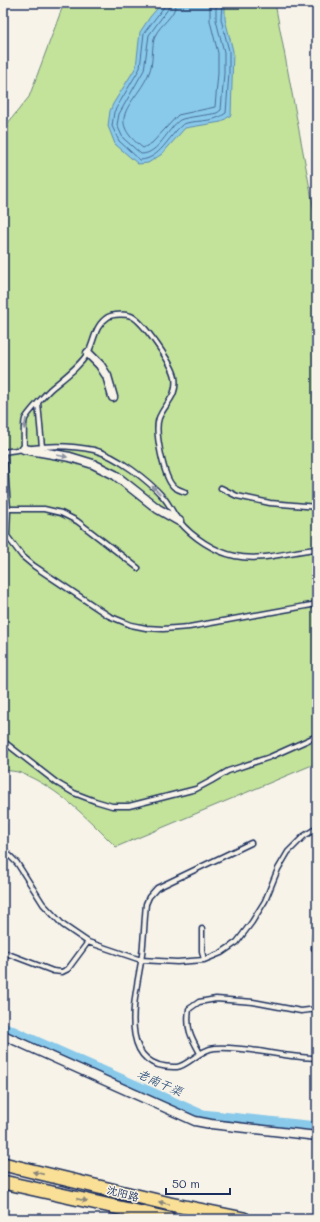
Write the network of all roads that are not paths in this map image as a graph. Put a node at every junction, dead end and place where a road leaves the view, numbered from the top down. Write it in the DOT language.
graph roads {
  1 [pos="88,353"];
  2 [pos="113,397"];
  3 [pos="38,403"];
  4 [pos="42,447"];
  5 [pos="24,449"];
  6 [pos="4,451"];
  7 [pos="221,488"];
  8 [pos="185,492"];
  9 [pos="317,507"];
  10 [pos="3,508"];
  11 [pos="8,509"];
  12 [pos="179,521"];
  13 [pos="3,530"];
  14 [pos="7,536"];
  15 [pos="317,549"];
  16 [pos="138,568"];
  17 [pos="317,604"];
  18 [pos="317,736"];
  19 [pos="3,741"];
  20 [pos="3,824"];
  21 [pos="317,828"];
  22 [pos="3,835"];
  23 [pos="251,843"];
  24 [pos="3,849"];
  25 [pos="317,917"];
  26 [pos="202,929"];
  27 [pos="88,942"];
  28 [pos="314,948"];
  29 [pos="3,952"];
  30 [pos="141,960"];
  31 [pos="204,960"];
  32 [pos="317,1009"];
  33 [pos="3,1035"];
  34 [pos="200,1053"];
  35 [pos="317,1058"];
  36 [pos="317,1136"];
  37 [pos="3,1164"];
  38 [pos="3,1182"];
  39 [pos="200,1215"];
  40 [pos="169,1219"];
  41 [pos="244,1219"];
  1 -- 2 [label="street"];
  1 -- 3 [label="lane"];
  1 -- 8 [label="lane"];
  3 -- 4 [label="lane"];
  3 -- 5 [label="lane, one-way"];
  4 -- 5 [label="lane"];
  12 -- 4 [label="lane, one-way"];
  5 -- 6 [label="lane"];
  5 -- 12 [label="street, one-way"];
  6 -- 11 [label="lane"];
  7 -- 9 [label="lane"];
  10 -- 11 [label="lane"];
  11 -- 14 [label="lane"];
  11 -- 16 [label="lane"];
  12 -- 15 [label="lane"];
  13 -- 14 [label="lane"];
  14 -- 17 [label="lane"];
  18 -- 19 [label="lane"];
  20 -- 22 [label="lane"];
  21 -- 31 [label="lane"];
  23 -- 30 [label="lane"];
  24 -- 27 [label="lane"];
  25 -- 28 [label="lane"];
  26 -- 31 [label="lane"];
  27 -- 29 [label="lane"];
  27 -- 30 [label="lane"];
  30 -- 31 [label="lane"];
  30 -- 34 [label="lane"];
  32 -- 34 [label="lane"];
  33 -- 36 [label="street"];
  34 -- 35 [label="lane"];
  39 -- 37 [label="main road, 沈阳路, one-way"];
  38 -- 40 [label="main road, 沈阳路, one-way"];
  39 -- 41 [label="main road, 沈阳路"];
}
